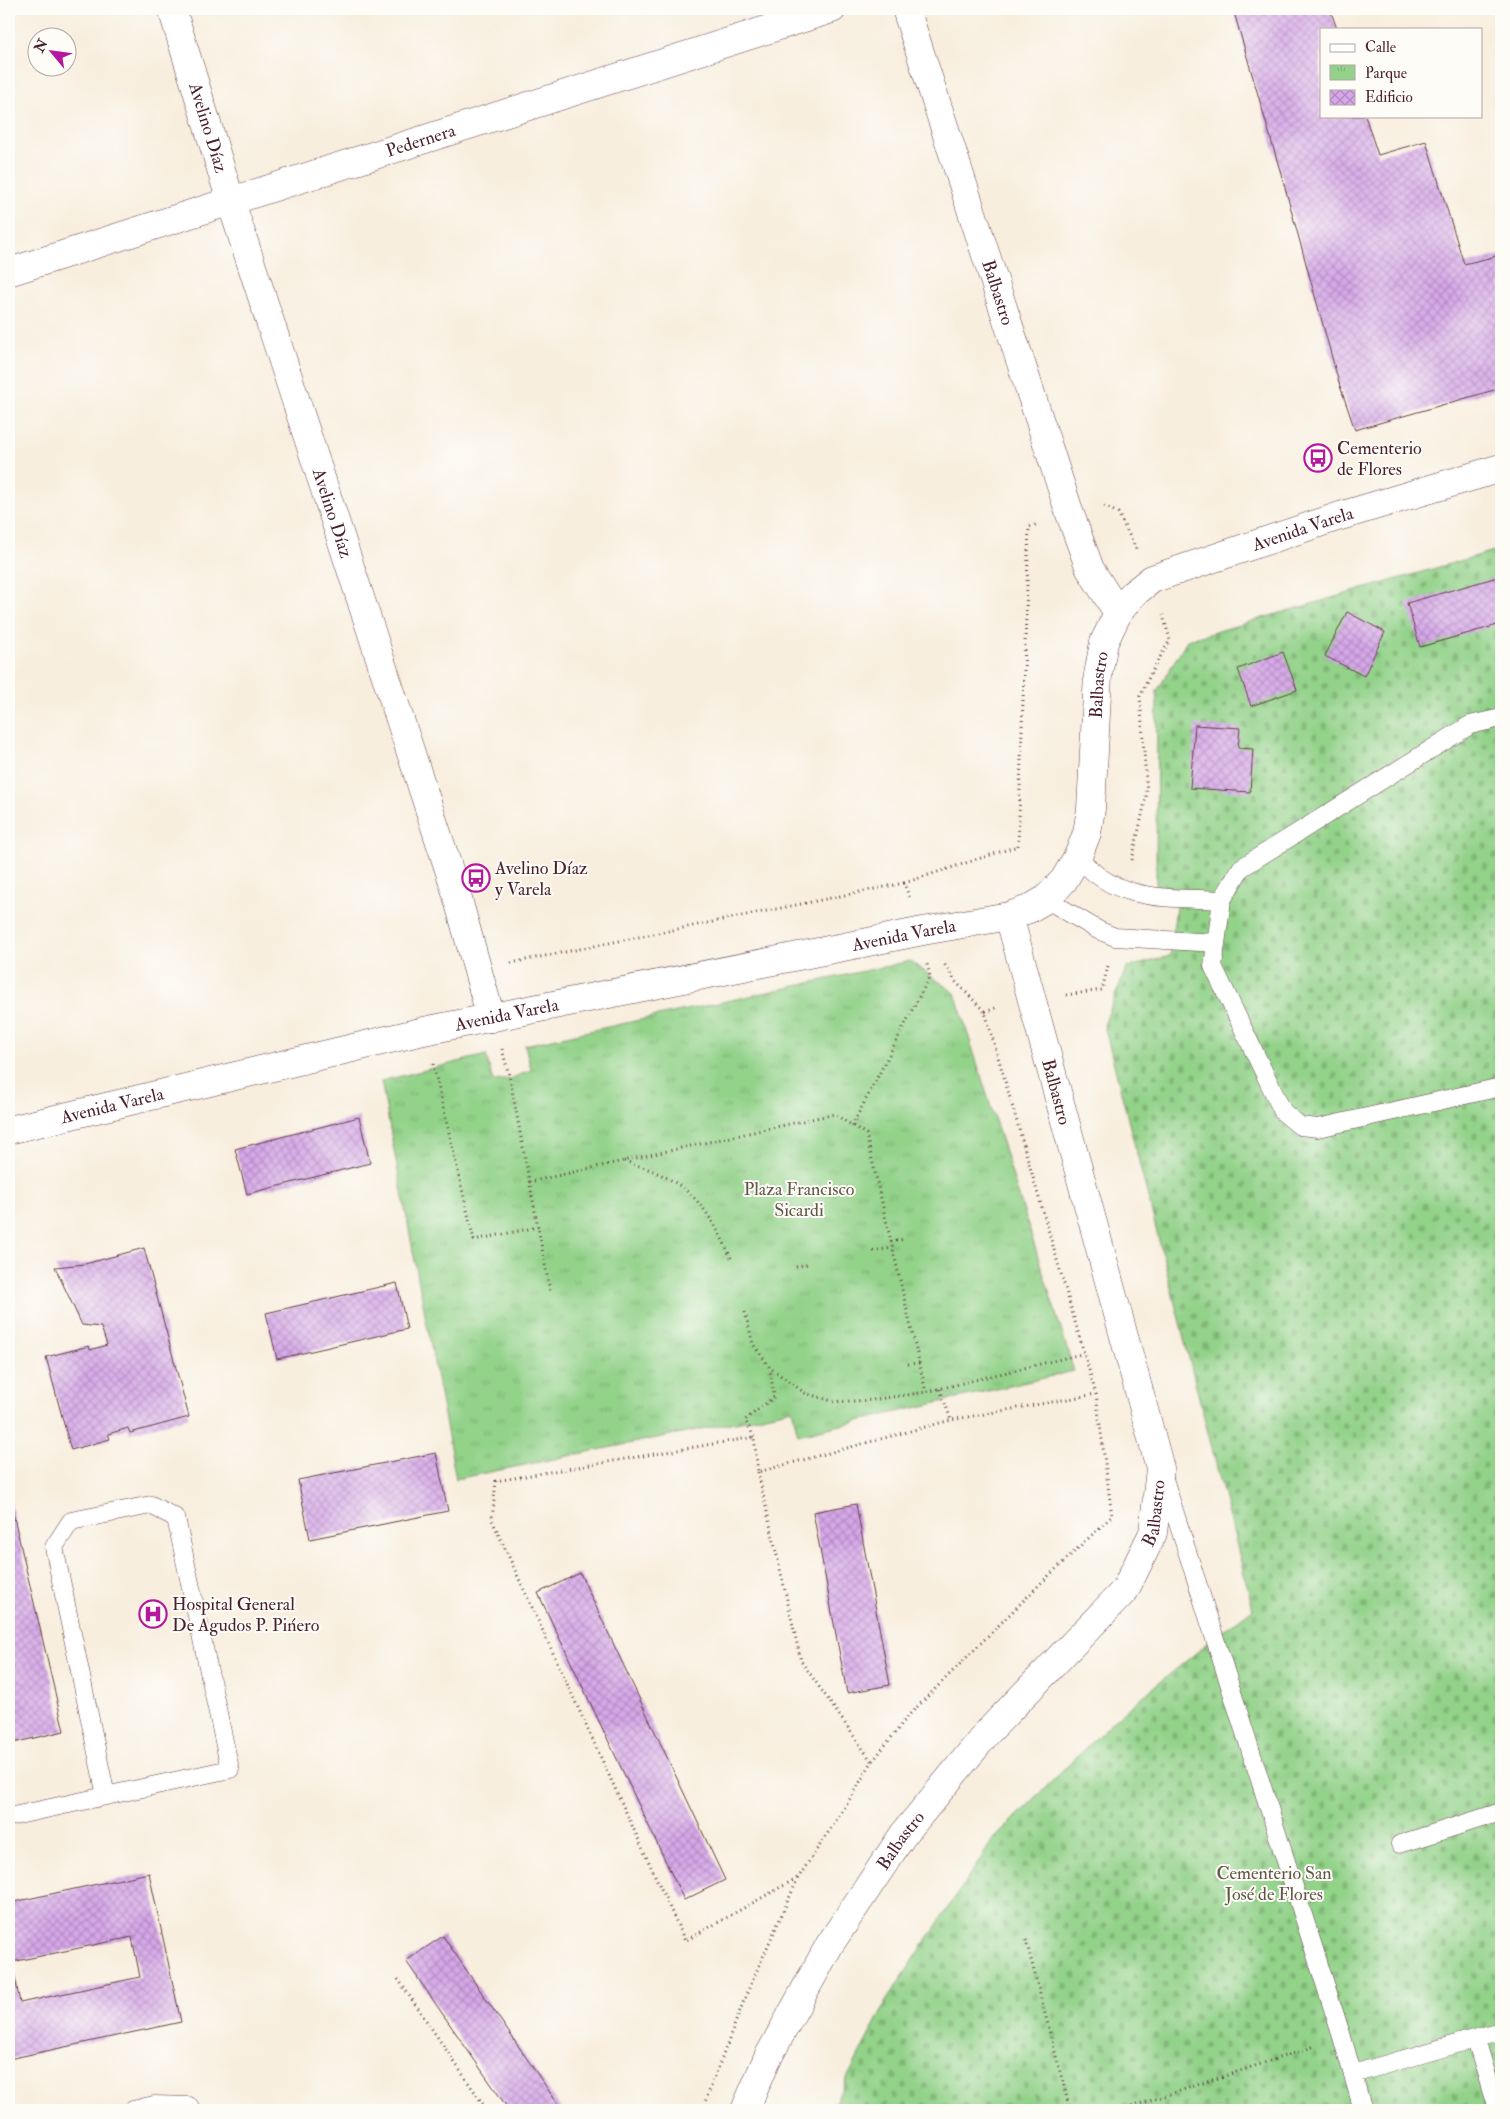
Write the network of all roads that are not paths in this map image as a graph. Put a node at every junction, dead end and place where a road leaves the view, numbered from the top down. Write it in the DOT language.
graph roads {
  1 [pos="172,9"];
  2 [pos="832,9"];
  3 [pos="906,9"];
  4 [pos="231,202"];
  5 [pos="9,272"];
  6 [pos="1501,468"];
  7 [pos="1118,613"];
  8 [pos="1501,718"];
  9 [pos="1078,856"];
  10 [pos="1046,899"];
  11 [pos="1222,900"];
  12 [pos="1009,916"];
  13 [pos="1216,943"];
  14 [pos="491,1018"];
  15 [pos="1501,1087"];
  16 [pos="9,1130"];
  17 [pos="1160,1468"];
  18 [pos="106,1796"];
  19 [pos="1501,1812"];
  20 [pos="9,1817"];
  21 [pos="1400,1844"];
  22 [pos="1501,2031"];
  23 [pos="1476,2039"];
  24 [pos="1352,2074"];
  25 [pos="132,2110"];
  26 [pos="192,2110"];
  27 [pos="745,2110"];
  28 [pos="1363,2110"];
  29 [pos="1497,2110"];
  1 -- 4 [label="street, Avelino Díaz"];
  2 -- 4 [label="street, Pedernera"];
  3 -- 7 [label="street, Balbastro"];
  4 -- 5 [label="street, Pedernera"];
  4 -- 14 [label="street, Avelino Díaz"];
  6 -- 7 [label="street, Avenida Varela"];
  7 -- 9 [label="street, Balbastro"];
  8 -- 11 [label="lane"];
  9 -- 10 [label="street, Balbastro"];
  9 -- 11 [label="lane"];
  10 -- 12 [label="street, Balbastro"];
  10 -- 13 [label="lane"];
  11 -- 13 [label="lane"];
  12 -- 14 [label="street, Avenida Varela"];
  12 -- 17 [label="street, Balbastro"];
  13 -- 15 [label="lane"];
  14 -- 16 [label="street, Avenida Varela"];
  17 -- 24 [label="lane"];
  17 -- 27 [label="street, Balbastro"];
  18 -- 18 [label="lane"];
  18 -- 20 [label="lane"];
  19 -- 21 [label="lane"];
  22 -- 23 [label="lane"];
  23 -- 24 [label="lane"];
  23 -- 29 [label="lane"];
  24 -- 28 [label="lane"];
  25 -- 26 [label="lane"];
}
